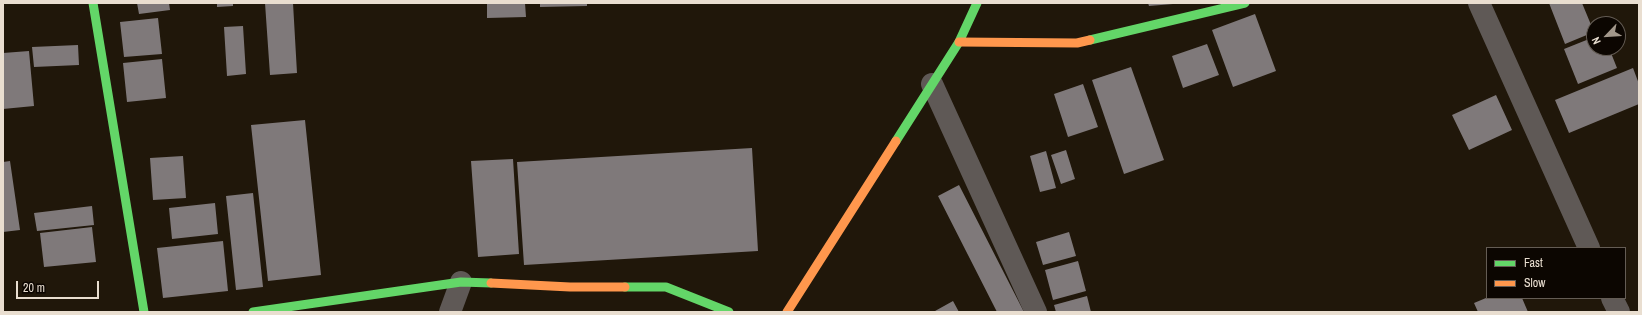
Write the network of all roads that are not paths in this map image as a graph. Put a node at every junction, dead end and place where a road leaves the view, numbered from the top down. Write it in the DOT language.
graph roads {
  1 [pos="93,3"];
  2 [pos="977,3"];
  3 [pos="1245,3"];
  4 [pos="1478,3"];
  5 [pos="959,42"];
  6 [pos="932,84"];
  7 [pos="1590,247"];
  8 [pos="461,282"];
  9 [pos="1612,299"];
  10 [pos="144,312"];
  11 [pos="253,312"];
  12 [pos="450,312"];
  13 [pos="730,312"];
  14 [pos="787,312"];
  15 [pos="1036,312"];
  16 [pos="1618,312"];
  1 -- 10 [label="street"];
  2 -- 5 [label="street"];
  3 -- 5 [label="street"];
  4 -- 7 [label="street"];
  5 -- 6 [label="street"];
  6 -- 14 [label="street"];
  6 -- 15 [label="street"];
  8 -- 11 [label="street"];
  8 -- 12 [label="street"];
  8 -- 13 [label="street"];
  9 -- 16 [label="street"];
}
